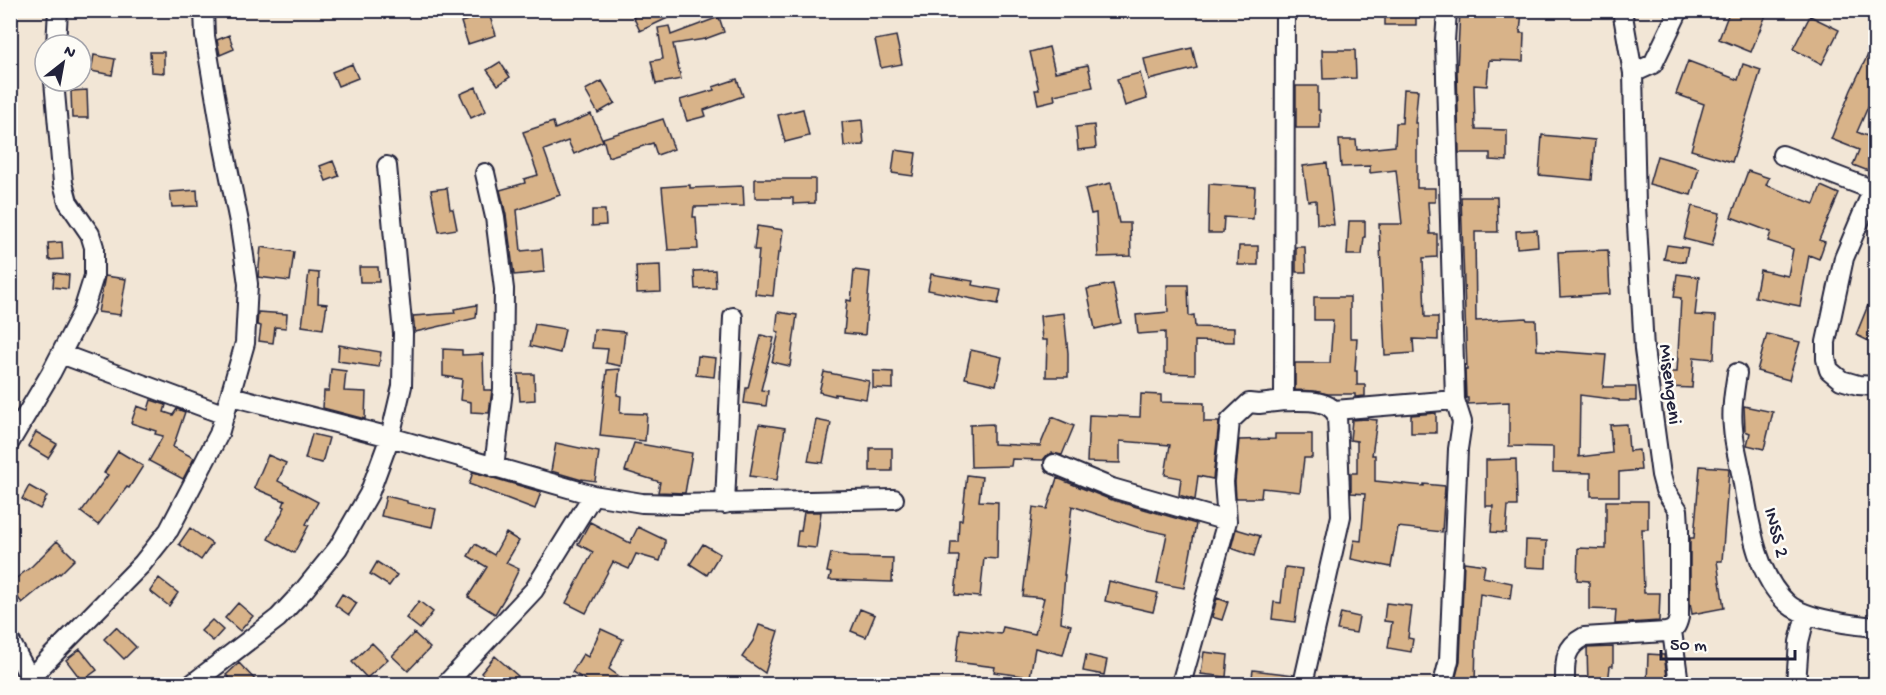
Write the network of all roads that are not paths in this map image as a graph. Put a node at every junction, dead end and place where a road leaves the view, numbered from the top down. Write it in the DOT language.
graph roads {
  1 [pos="58,10"];
  2 [pos="204,10"];
  3 [pos="1285,10"];
  4 [pos="1447,10"];
  5 [pos="1622,10"];
  6 [pos="1679,10"];
  7 [pos="57,33"];
  8 [pos="1632,74"];
  9 [pos="55,93"];
  10 [pos="1782,155"];
  11 [pos="387,166"];
  12 [pos="484,173"];
  13 [pos="1873,185"];
  14 [pos="733,317"];
  15 [pos="61,354"];
  16 [pos="1737,374"];
  17 [pos="1875,386"];
  18 [pos="231,396"];
  19 [pos="1455,400"];
  20 [pos="1284,401"];
  21 [pos="1335,410"];
  22 [pos="225,415"];
  23 [pos="390,437"];
  24 [pos="10,442"];
  25 [pos="1054,465"];
  26 [pos="494,468"];
  27 [pos="593,495"];
  28 [pos="894,499"];
  29 [pos="725,504"];
  30 [pos="1227,521"];
  31 [pos="1806,614"];
  32 [pos="1875,627"];
  33 [pos="1672,631"];
  34 [pos="10,641"];
  35 [pos="31,681"];
  36 [pos="192,684"];
  37 [pos="446,684"];
  38 [pos="1181,684"];
  39 [pos="1303,684"];
  40 [pos="1443,684"];
  41 [pos="1565,684"];
  42 [pos="1678,684"];
  43 [pos="1796,684"];
  1 -- 7 [label="street"];
  2 -- 18 [label="street"];
  3 -- 20 [label="street"];
  4 -- 19 [label="street"];
  5 -- 8 [label="street, Misengeni"];
  6 -- 8 [label="street"];
  8 -- 33 [label="street, Misengeni"];
  9 -- 15 [label="street"];
  10 -- 13 [label="street"];
  11 -- 23 [label="street"];
  12 -- 26 [label="street"];
  13 -- 17 [label="street"];
  14 -- 29 [label="street"];
  15 -- 22 [label="street"];
  15 -- 24 [label="street"];
  16 -- 31 [label="street, INSS 2"];
  18 -- 22 [label="street"];
  18 -- 23 [label="street"];
  19 -- 21 [label="street"];
  19 -- 40 [label="street"];
  20 -- 21 [label="street"];
  20 -- 30 [label="street"];
  21 -- 39 [label="street"];
  22 -- 35 [label="street"];
  23 -- 26 [label="street"];
  23 -- 36 [label="street"];
  25 -- 30 [label="street"];
  26 -- 27 [label="street"];
  27 -- 29 [label="street"];
  27 -- 37 [label="street"];
  28 -- 29 [label="street"];
  30 -- 38 [label="street"];
  31 -- 32 [label="street, INSS 2"];
  31 -- 43 [label="street"];
  33 -- 41 [label="street"];
  33 -- 42 [label="street"];
  34 -- 35 [label="street"];
}
